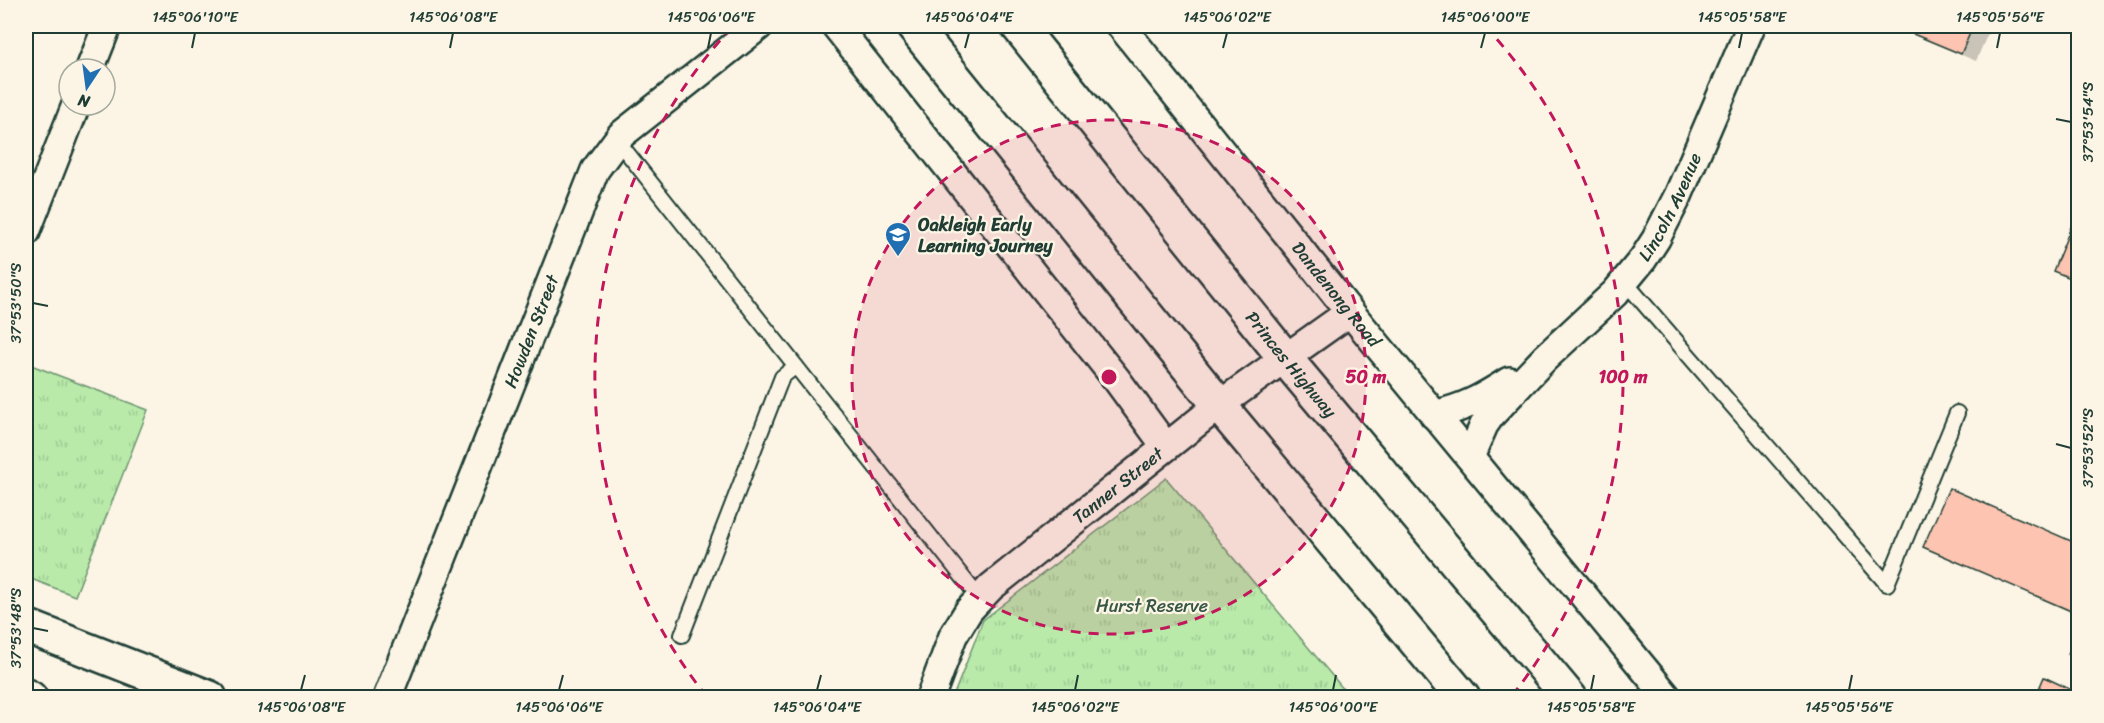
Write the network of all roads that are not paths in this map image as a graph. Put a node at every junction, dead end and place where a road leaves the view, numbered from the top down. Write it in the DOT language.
graph roads {
  1 [pos="107,26"];
  2 [pos="759,26"];
  3 [pos="836,26"];
  4 [pos="913,26"];
  5 [pos="1018,26"];
  6 [pos="1121,26"];
  7 [pos="1751,26"];
  8 [pos="95,57"];
  9 [pos="71,117"];
  10 [pos="617,140"];
  11 [pos="26,232"];
  12 [pos="1625,282"];
  13 [pos="1350,312"];
  14 [pos="1285,358"];
  15 [pos="1545,358"];
  16 [pos="796,366"];
  17 [pos="1219,405"];
  18 [pos="1957,413"];
  19 [pos="1434,415"];
  20 [pos="1166,447"];
  21 [pos="1470,457"];
  22 [pos="980,599"];
  23 [pos="26,626"];
  24 [pos="682,635"];
  25 [pos="26,696"];
  26 [pos="30,698"];
  27 [pos="210,698"];
  28 [pos="387,698"];
  29 [pos="930,698"];
  30 [pos="1463,698"];
  31 [pos="1570,698"];
  32 [pos="1668,698"];
  1 -- 8 [label="street"];
  2 -- 10 [label="street, Howden Street"];
  3 -- 20 [label="street"];
  4 -- 17 [label="main road"];
  5 -- 14 [label="main road, Princes Highway"];
  6 -- 13 [label="street, Dandenong Road"];
  7 -- 12 [label="street, Lincoln Avenue"];
  9 -- 11 [label="street"];
  10 -- 16 [label="lane"];
  10 -- 28 [label="street, Howden Street"];
  12 -- 15 [label="street, Lincoln Avenue"];
  12 -- 18 [label="lane"];
  13 -- 14 [label="street, Tanner Street"];
  13 -- 19 [label="street, Dandenong Road"];
  14 -- 17 [label="street, Tanner Street"];
  14 -- 31 [label="main road, Princes Highway"];
  15 -- 19 [label="street, Lincoln Avenue"];
  15 -- 21 [label="street, Lincoln Avenue"];
  16 -- 22 [label="lane"];
  16 -- 24 [label="lane"];
  17 -- 20 [label="street, Tanner Street"];
  17 -- 30 [label="main road"];
  19 -- 21 [label="street, Dandenong Road"];
  20 -- 22 [label="street, Tanner Street"];
  21 -- 32 [label="street, Dandenong Road"];
  22 -- 29 [label="street, Tanner Street"];
  23 -- 27 [label="main road"];
  25 -- 26 [label="main road"];
}
